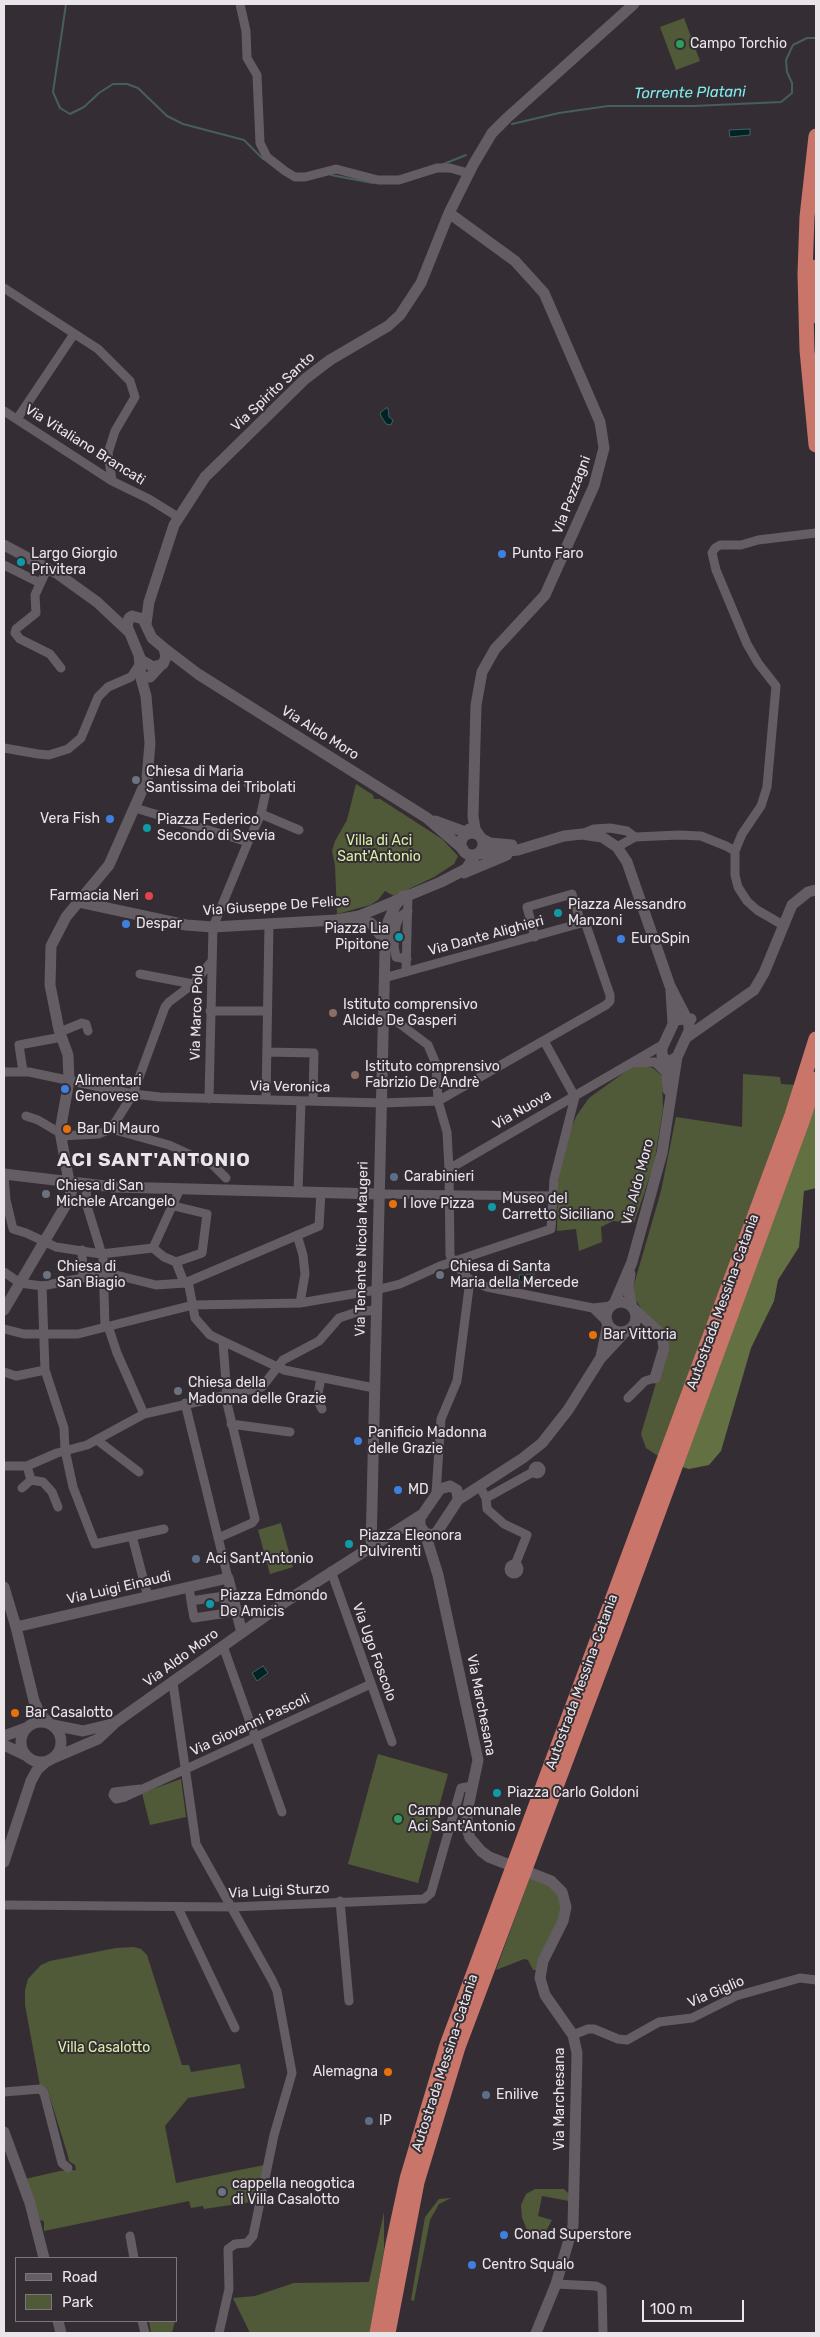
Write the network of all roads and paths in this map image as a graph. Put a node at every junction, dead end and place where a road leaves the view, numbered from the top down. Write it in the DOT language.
graph roads {
  1 [pos="240,4"];
  2 [pos="634,4"];
  3 [pos="816,136"];
  4 [pos="468,173"];
  5 [pos="449,213"];
  6 [pos="816,267"];
  7 [pos="4,288"];
  8 [pos="816,316"];
  9 [pos="74,334"];
  10 [pos="4,411"];
  11 [pos="18,419"];
  12 [pos="816,445"];
  13 [pos="112,481"];
  14 [pos="178,517"];
  15 [pos="816,533"];
  16 [pos="4,545"];
  17 [pos="4,565"];
  18 [pos="48,567"];
  19 [pos="40,583"];
  20 [pos="97,602"];
  21 [pos="149,602"];
  22 [pos="134,616"];
  23 [pos="146,624"];
  24 [pos="129,632"];
  25 [pos="164,648"];
  26 [pos="139,660"];
  27 [pos="162,665"];
  28 [pos="61,668"];
  29 [pos="198,674"];
  30 [pos="146,678"];
  31 [pos="4,748"];
  32 [pos="248,784"];
  33 [pos="135,808"];
  34 [pos="261,814"];
  35 [pos="427,818"];
  36 [pos="471,829"];
  37 [pos="299,830"];
  38 [pos="582,834"];
  39 [pos="635,838"];
  40 [pos="248,842"];
  41 [pos="544,842"];
  42 [pos="617,847"];
  43 [pos="518,850"];
  44 [pos="735,851"];
  45 [pos="471,853"];
  46 [pos="453,876"];
  47 [pos="441,882"];
  48 [pos="816,890"];
  49 [pos="406,895"];
  50 [pos="79,902"];
  51 [pos="379,908"];
  52 [pos="336,920"];
  53 [pos="388,922"];
  54 [pos="581,923"];
  55 [pos="269,924"];
  56 [pos="783,925"];
  57 [pos="213,927"];
  58 [pos="381,936"];
  59 [pos="535,937"];
  60 [pos="385,951"];
  61 [pos="212,960"];
  62 [pos="406,972"];
  63 [pos="140,974"];
  64 [pos="384,978"];
  65 [pos="192,984"];
  66 [pos="670,986"];
  67 [pos="210,1010"];
  68 [pos="267,1011"];
  69 [pos="383,1015"];
  70 [pos="689,1016"];
  71 [pos="712,1018"];
  72 [pos="673,1024"];
  73 [pos="88,1031"];
  74 [pos="61,1035"];
  75 [pos="687,1037"];
  76 [pos="816,1039"];
  77 [pos="544,1041"];
  78 [pos="664,1044"];
  79 [pos="267,1052"];
  80 [pos="678,1057"];
  81 [pos="660,1061"];
  82 [pos="631,1063"];
  83 [pos="4,1072"];
  84 [pos="23,1072"];
  85 [pos="816,1079"];
  86 [pos="69,1081"];
  87 [pos="133,1094"];
  88 [pos="575,1097"];
  89 [pos="208,1099"];
  90 [pos="266,1100"];
  91 [pos="301,1101"];
  92 [pos="313,1101"];
  93 [pos="438,1101"];
  94 [pos="382,1103"];
  95 [pos="669,1109"];
  96 [pos="26,1116"];
  97 [pos="111,1129"];
  98 [pos="60,1134"];
  99 [pos="449,1169"];
  100 [pos="4,1175"];
  101 [pos="226,1178"];
  102 [pos="180,1189"];
  103 [pos="67,1190"];
  104 [pos="86,1190"];
  105 [pos="298,1192"];
  106 [pos="321,1192"];
  107 [pos="378,1194"];
  108 [pos="448,1195"];
  109 [pos="552,1196"];
  110 [pos="174,1206"];
  111 [pos="297,1235"];
  112 [pos="45,1242"];
  113 [pos="153,1248"];
  114 [pos="82,1250"];
  115 [pos="102,1254"];
  116 [pos="176,1262"];
  117 [pos="453,1262"];
  118 [pos="632,1262"];
  119 [pos="4,1272"];
  120 [pos="104,1274"];
  121 [pos="83,1278"];
  122 [pos="470,1280"];
  123 [pos="20,1283"];
  124 [pos="185,1283"];
  125 [pos="42,1286"];
  126 [pos="376,1290"];
  127 [pos="300,1303"];
  128 [pos="193,1305"];
  129 [pos="612,1305"];
  130 [pos="593,1308"];
  131 [pos="633,1308"];
  132 [pos="4,1310"];
  133 [pos="376,1310"];
  134 [pos="608,1323"];
  135 [pos="106,1326"];
  136 [pos="4,1329"];
  137 [pos="628,1330"];
  138 [pos="659,1331"];
  139 [pos="44,1334"];
  140 [pos="223,1343"];
  141 [pos="600,1359"];
  142 [pos="278,1365"];
  143 [pos="45,1370"];
  144 [pos="4,1372"];
  145 [pos="321,1378"];
  146 [pos="655,1378"];
  147 [pos="374,1388"];
  148 [pos="226,1395"];
  149 [pos="628,1398"];
  150 [pos="185,1403"];
  151 [pos="322,1409"];
  152 [pos="144,1414"];
  153 [pos="231,1424"];
  154 [pos="290,1432"];
  155 [pos="97,1440"];
  156 [pos="65,1450"];
  157 [pos="4,1466"];
  158 [pos="27,1466"];
  159 [pos="140,1472"];
  160 [pos="533,1472"];
  161 [pos="438,1474"];
  162 [pos="496,1475"];
  163 [pos="32,1480"];
  164 [pos="451,1487"];
  165 [pos="480,1487"];
  166 [pos="22,1488"];
  167 [pos="436,1494"];
  168 [pos="486,1498"];
  169 [pos="458,1500"];
  170 [pos="58,1507"];
  171 [pos="423,1514"];
  172 [pos="441,1528"];
  173 [pos="164,1529"];
  174 [pos="423,1531"];
  175 [pos="132,1536"];
  176 [pos="389,1537"];
  177 [pos="218,1538"];
  178 [pos="371,1548"];
  179 [pos="515,1564"];
  180 [pos="331,1571"];
  181 [pos="438,1575"];
  182 [pos="228,1578"];
  183 [pos="4,1587"];
  184 [pos="189,1587"];
  185 [pos="148,1597"];
  186 [pos="191,1601"];
  187 [pos="16,1627"];
  188 [pos="242,1633"];
  189 [pos="223,1646"];
  190 [pos="173,1683"];
  191 [pos="371,1684"];
  192 [pos="34,1700"];
  193 [pos="116,1722"];
  194 [pos="50,1724"];
  195 [pos="28,1726"];
  196 [pos="4,1736"];
  197 [pos="256,1738"];
  198 [pos="392,1742"];
  199 [pos="4,1745"];
  200 [pos="26,1755"];
  201 [pos="48,1760"];
  202 [pos="185,1771"];
  203 [pos="31,1780"];
  204 [pos="473,1786"];
  205 [pos="140,1789"];
  206 [pos="282,1812"];
  207 [pos="4,1862"];
  208 [pos="340,1902"];
  209 [pos="4,1905"];
  210 [pos="232,1907"];
  211 [pos="178,1908"];
  212 [pos="816,1980"];
  213 [pos="350,2001"];
  214 [pos="235,2028"];
  215 [pos="574,2035"];
  216 [pos="4,2092"];
  217 [pos="4,2132"];
  218 [pos="68,2168"];
  219 [pos="130,2236"];
  220 [pos="44,2257"];
  221 [pos="134,2257"];
  222 [pos="556,2284"];
  223 [pos="219,2333"];
  224 [pos="377,2333"];
  225 [pos="388,2333"];
  226 [pos="536,2333"];
  227 [pos="603,2333"];
  1 -- 4 [label="street"];
  2 -- 4 [label="street, Via Spirito Santo"];
  3 -- 12 [label="highway"];
  4 -- 5 [label="street, Via Spirito Santo"];
  5 -- 14 [label="street, Via Spirito Santo"];
  5 -- 36 [label="street, Via Pezzagni"];
  6 -- 8 [label="highway"];
  7 -- 9 [label="street"];
  9 -- 11 [label="street"];
  9 -- 13 [label="street"];
  10 -- 11 [label="street, Via Vitaliano Brancati"];
  11 -- 13 [label="street, Via Vitaliano Brancati"];
  13 -- 14 [label="street, Via Vitaliano Brancati"];
  14 -- 21 [label="street, Via Spirito Santo"];
  15 -- 44 [label="street"];
  16 -- 18 [label="street"];
  17 -- 19 [label="street"];
  18 -- 19 [label="street"];
  18 -- 20 [label="street"];
  19 -- 28 [label="street"];
  20 -- 22 [label="street"];
  20 -- 24 [label="street"];
  21 -- 22 [label="street"];
  21 -- 23 [label="street"];
  22 -- 23 [label="street"];
  22 -- 24 [label="street"];
  23 -- 25 [label="street"];
  24 -- 26 [label="street"];
  25 -- 27 [label="street"];
  25 -- 29 [label="street"];
  26 -- 27 [label="street"];
  26 -- 30 [label="street"];
  26 -- 31 [label="street"];
  27 -- 29 [label="street"];
  27 -- 30 [label="street"];
  29 -- 35 [label="street, Via Aldo Moro"];
  30 -- 33 [label="street"];
  32 -- 34 [label="street"];
  33 -- 40 [label="street"];
  33 -- 50 [label="street"];
  34 -- 37 [label="street"];
  34 -- 40 [label="street"];
  35 -- 36 [label="street"];
  35 -- 45 [label="street"];
  36 -- 41 [label="street"];
  36 -- 45 [label="street"];
  36 -- 45 [label="street"];
  38 -- 39 [label="street"];
  38 -- 41 [label="street"];
  38 -- 42 [label="street"];
  39 -- 42 [label="street"];
  39 -- 44 [label="street"];
  40 -- 57 [label="street"];
  41 -- 43 [label="street"];
  42 -- 66 [label="street"];
  43 -- 45 [label="street"];
  43 -- 46 [label="street"];
  44 -- 56 [label="street"];
  45 -- 46 [label="street"];
  45 -- 47 [label="street"];
  46 -- 47 [label="street"];
  47 -- 49 [label="street, Via Giuseppe De Felice"];
  48 -- 56 [label="street"];
  49 -- 51 [label="street, Via Giuseppe De Felice"];
  49 -- 53 [label="street"];
  49 -- 62 [label="street"];
  50 -- 57 [label="street, Via Giuseppe De Felice"];
  50 -- 74 [label="street"];
  51 -- 52 [label="street, Via Giuseppe De Felice"];
  51 -- 53 [label="street"];
  51 -- 58 [label="street"];
  52 -- 55 [label="street, Via Giuseppe De Felice"];
  52 -- 58 [label="street"];
  53 -- 60 [label="street"];
  54 -- 59 [label="street, Via Dante Alighieri"];
  54 -- 59 [label="street"];
  54 -- 77 [label="street"];
  55 -- 57 [label="street, Via Giuseppe De Felice"];
  55 -- 68 [label="street"];
  56 -- 71 [label="street"];
  57 -- 61 [label="street, Via Marco Polo"];
  58 -- 60 [label="street"];
  59 -- 62 [label="street, Via Dante Alighieri"];
  60 -- 64 [label="street, Via Tenente Nicola Maugeri"];
  61 -- 65 [label="street"];
  61 -- 67 [label="street, Via Marco Polo"];
  62 -- 64 [label="street, Via Dante Alighieri"];
  63 -- 65 [label="street"];
  64 -- 69 [label="street, Via Tenente Nicola Maugeri"];
  65 -- 87 [label="street"];
  66 -- 70 [label="street"];
  66 -- 72 [label="street"];
  67 -- 68 [label="street"];
  67 -- 89 [label="street, Via Marco Polo"];
  68 -- 79 [label="street"];
  69 -- 93 [label="street"];
  69 -- 94 [label="street, Via Tenente Nicola Maugeri"];
  70 -- 71 [label="street"];
  70 -- 72 [label="street"];
  70 -- 75 [label="street"];
  71 -- 75 [label="street"];
  72 -- 78 [label="street"];
  73 -- 74 [label="street"];
  74 -- 84 [label="street"];
  74 -- 86 [label="street"];
  75 -- 80 [label="street"];
  76 -- 224 [label="highway, Autostrada Messina-Catania"];
  77 -- 88 [label="street"];
  77 -- 93 [label="street"];
  78 -- 81 [label="street"];
  78 -- 82 [label="street, Via Nuova"];
  79 -- 90 [label="street"];
  79 -- 92 [label="street"];
  80 -- 81 [label="street"];
  80 -- 95 [label="street"];
  81 -- 82 [label="street"];
  81 -- 95 [label="street"];
  82 -- 88 [label="street, Via Nuova"];
  83 -- 84 [label="street, Via Veronica"];
  84 -- 86 [label="street, Via Veronica"];
  85 -- 225 [label="highway, Autostrada Messina-Catania"];
  86 -- 87 [label="street, Via Veronica"];
  86 -- 98 [label="street"];
  87 -- 89 [label="street, Via Veronica"];
  87 -- 97 [label="street"];
  88 -- 99 [label="street, Via Nuova"];
  88 -- 109 [label="street"];
  89 -- 90 [label="street, Via Veronica"];
  90 -- 91 [label="street, Via Veronica"];
  91 -- 92 [label="street, Via Veronica"];
  91 -- 105 [label="street"];
  92 -- 94 [label="street, Via Veronica"];
  93 -- 94 [label="street, Via Veronica"];
  93 -- 99 [label="street"];
  94 -- 107 [label="street, Via Tenente Nicola Maugeri"];
  95 -- 118 [label="street, Via Aldo Moro"];
  96 -- 98 [label="street"];
  97 -- 98 [label="street"];
  97 -- 101 [label="street"];
  98 -- 103 [label="street"];
  99 -- 108 [label="street"];
  100 -- 103 [label="street"];
  100 -- 112 [label="street"];
  102 -- 104 [label="street"];
  102 -- 105 [label="street"];
  102 -- 110 [label="street"];
  103 -- 104 [label="street"];
  103 -- 104 [label="street"];
  103 -- 112 [label="street"];
  104 -- 115 [label="street"];
  105 -- 106 [label="street"];
  106 -- 107 [label="street"];
  106 -- 111 [label="street"];
  107 -- 108 [label="street"];
  107 -- 126 [label="street, Via Tenente Nicola Maugeri"];
  108 -- 109 [label="street"];
  108 -- 117 [label="street"];
  109 -- 117 [label="street"];
  110 -- 113 [label="street"];
  110 -- 116 [label="street"];
  111 -- 124 [label="street"];
  111 -- 127 [label="street"];
  112 -- 114 [label="street"];
  112 -- 123 [label="street"];
  113 -- 115 [label="street"];
  113 -- 116 [label="street"];
  114 -- 115 [label="street"];
  114 -- 121 [label="street"];
  115 -- 120 [label="street"];
  116 -- 124 [label="street"];
  117 -- 122 [label="street"];
  117 -- 126 [label="street"];
  118 -- 129 [label="street"];
  118 -- 131 [label="street"];
  119 -- 123 [label="street"];
  120 -- 121 [label="street"];
  120 -- 124 [label="street"];
  120 -- 135 [label="street"];
  121 -- 125 [label="street"];
  122 -- 130 [label="street"];
  122 -- 161 [label="street"];
  123 -- 125 [label="street"];
  123 -- 132 [label="street"];
  124 -- 128 [label="street"];
  125 -- 139 [label="street"];
  126 -- 127 [label="street"];
  126 -- 133 [label="street, Via Tenente Nicola Maugeri"];
  127 -- 128 [label="street"];
  128 -- 135 [label="street"];
  128 -- 140 [label="street"];
  129 -- 130 [label="street"];
  129 -- 131 [label="street"];
  129 -- 134 [label="street"];
  130 -- 134 [label="street"];
  131 -- 137 [label="street"];
  131 -- 138 [label="street"];
  133 -- 142 [label="street"];
  133 -- 147 [label="street, Via Tenente Nicola Maugeri"];
  134 -- 137 [label="street"];
  134 -- 141 [label="street"];
  135 -- 139 [label="street"];
  135 -- 152 [label="street"];
  136 -- 139 [label="street"];
  137 -- 138 [label="street"];
  137 -- 141 [label="street"];
  138 -- 146 [label="street"];
  139 -- 143 [label="street"];
  140 -- 142 [label="street"];
  140 -- 148 [label="street"];
  141 -- 162 [label="street"];
  142 -- 145 [label="street"];
  142 -- 148 [label="street"];
  143 -- 144 [label="street"];
  143 -- 156 [label="street"];
  145 -- 147 [label="street"];
  145 -- 151 [label="street"];
  146 -- 149 [label="street"];
  147 -- 178 [label="street, Via Tenente Nicola Maugeri"];
  148 -- 150 [label="street"];
  148 -- 153 [label="street"];
  150 -- 152 [label="street"];
  150 -- 177 [label="street"];
  152 -- 155 [label="street"];
  153 -- 154 [label="street"];
  153 -- 177 [label="street"];
  155 -- 156 [label="street"];
  155 -- 159 [label="street"];
  156 -- 158 [label="street"];
  156 -- 175 [label="street"];
  157 -- 158 [label="street"];
  158 -- 163 [label="street"];
  160 -- 168 [label="street"];
  161 -- 164 [label="street"];
  161 -- 167 [label="street"];
  162 -- 164 [label="street"];
  162 -- 165 [label="street"];
  163 -- 166 [label="street"];
  163 -- 170 [label="street"];
  164 -- 167 [label="street"];
  164 -- 169 [label="street"];
  165 -- 168 [label="street"];
  165 -- 169 [label="street"];
  167 -- 171 [label="street"];
  168 -- 179 [label="street"];
  169 -- 172 [label="street"];
  171 -- 174 [label="street"];
  171 -- 176 [label="street"];
  172 -- 174 [label="street"];
  172 -- 181 [label="street"];
  173 -- 175 [label="street"];
  174 -- 176 [label="street"];
  174 -- 181 [label="street"];
  175 -- 185 [label="street"];
  176 -- 178 [label="street, Via Aldo Moro"];
  177 -- 182 [label="street"];
  178 -- 180 [label="street, Via Aldo Moro"];
  180 -- 188 [label="street, Via Aldo Moro"];
  180 -- 191 [label="street, Via Ugo Foscolo"];
  181 -- 204 [label="street, Via Marchesana"];
  182 -- 184 [label="street, Via Luigi Einaudi"];
  182 -- 188 [label="street"];
  183 -- 187 [label="street"];
  184 -- 185 [label="street, Via Luigi Einaudi"];
  184 -- 186 [label="street"];
  185 -- 187 [label="street, Via Luigi Einaudi"];
  187 -- 192 [label="street"];
  188 -- 189 [label="street, Via Aldo Moro"];
  189 -- 190 [label="street, Via Aldo Moro"];
  189 -- 197 [label="street"];
  190 -- 193 [label="street, Via Aldo Moro"];
  190 -- 202 [label="street"];
  191 -- 197 [label="street, Via Giovanni Pascoli"];
  191 -- 198 [label="street, Via Ugo Foscolo"];
  192 -- 194 [label="street"];
  192 -- 195 [label="street"];
  193 -- 194 [label="street"];
  193 -- 201 [label="street"];
  194 -- 195 [label="street"];
  194 -- 201 [label="street"];
  195 -- 196 [label="street"];
  195 -- 200 [label="street"];
  197 -- 202 [label="street, Via Giovanni Pascoli"];
  197 -- 206 [label="street"];
  199 -- 200 [label="street"];
  200 -- 201 [label="street"];
  200 -- 203 [label="street"];
  201 -- 203 [label="street"];
  202 -- 205 [label="street, Via Giovanni Pascoli"];
  202 -- 210 [label="street"];
  203 -- 207 [label="street"];
  204 -- 208 [label="street, Via Luigi Sturzo"];
  204 -- 215 [label="street, Via Marchesana"];
  208 -- 210 [label="street, Via Luigi Sturzo"];
  208 -- 213 [label="street"];
  209 -- 211 [label="street, Via Luigi Sturzo"];
  210 -- 211 [label="street, Via Luigi Sturzo"];
  210 -- 223 [label="street"];
  211 -- 214 [label="street"];
  212 -- 215 [label="street, Via Giglio"];
  215 -- 222 [label="street, Via Marchesana"];
  216 -- 218 [label="street"];
  217 -- 220 [label="street"];
  219 -- 221 [label="street"];
  222 -- 226 [label="street, Via Marchesana"];
  222 -- 227 [label="street"];
}
